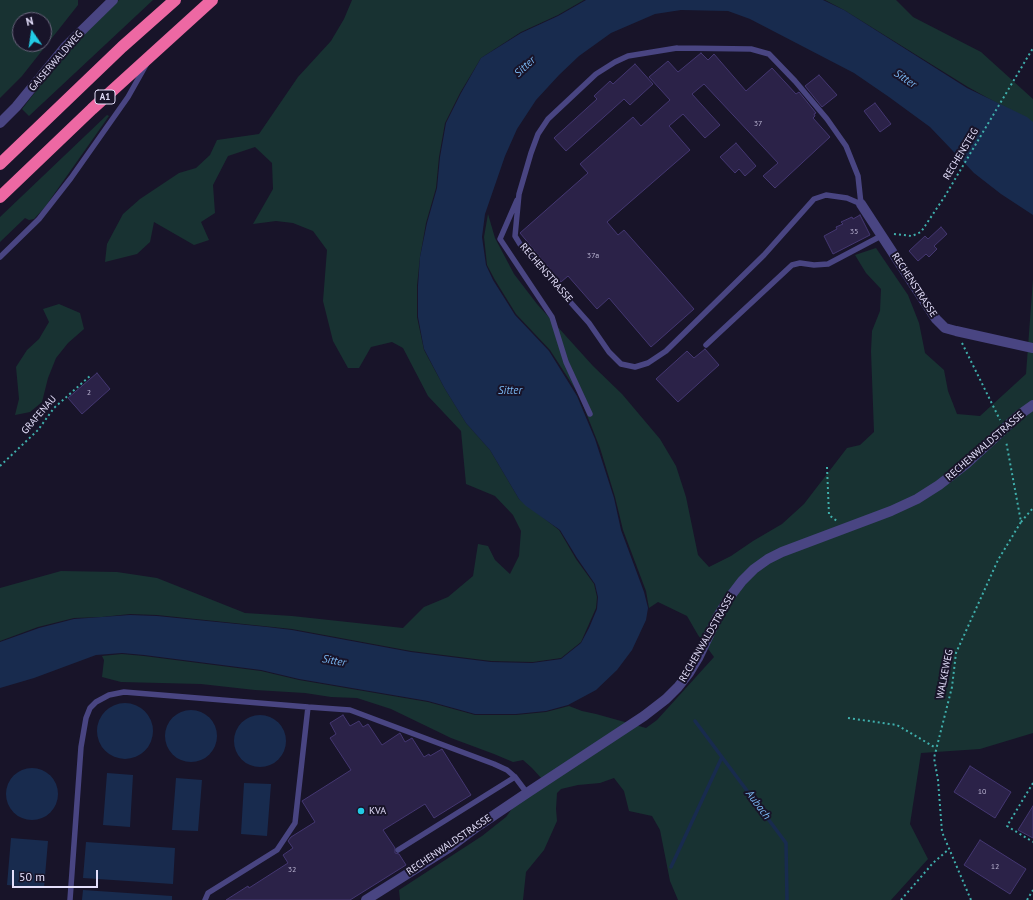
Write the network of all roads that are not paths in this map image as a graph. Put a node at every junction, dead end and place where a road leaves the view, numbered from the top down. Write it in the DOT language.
graph roads {
  1 [pos="113,0"];
  2 [pos="175,0"];
  3 [pos="212,0"];
  4 [pos="154,51"];
  5 [pos="0,123"];
  6 [pos="0,164"];
  7 [pos="520,194"];
  8 [pos="0,197"];
  9 [pos="862,204"];
  10 [pos="881,236"];
  11 [pos="0,257"];
  12 [pos="706,345"];
  13 [pos="1033,348"];
  14 [pos="1033,405"];
  15 [pos="590,414"];
  16 [pos="308,707"];
  17 [pos="515,777"];
  18 [pos="527,793"];
  19 [pos="398,850"];
  20 [pos="70,900"];
  21 [pos="205,900"];
  22 [pos="366,900"];
  1 -- 5 [label="street, GAISERWALDWEG"];
  2 -- 6 [label="highway, A1"];
  3 -- 4 [label="highway, A1"];
  4 -- 8 [label="highway, A1"];
  4 -- 11 [label="lane"];
  7 -- 9 [label="lane, RECHENSTRASSE"];
  7 -- 9 [label="lane, RECHENSTRASSE"];
  7 -- 15 [label="lane"];
  9 -- 10 [label="street, RECHENSTRASSE"];
  10 -- 12 [label="lane"];
  10 -- 13 [label="street, RECHENSTRASSE"];
  14 -- 18 [label="street, RECHENWALDSTRASSE"];
  16 -- 17 [label="lane"];
  16 -- 20 [label="lane"];
  16 -- 21 [label="lane"];
  17 -- 18 [label="lane"];
  17 -- 19 [label="lane"];
  18 -- 22 [label="street, RECHENWALDSTRASSE"];
}
